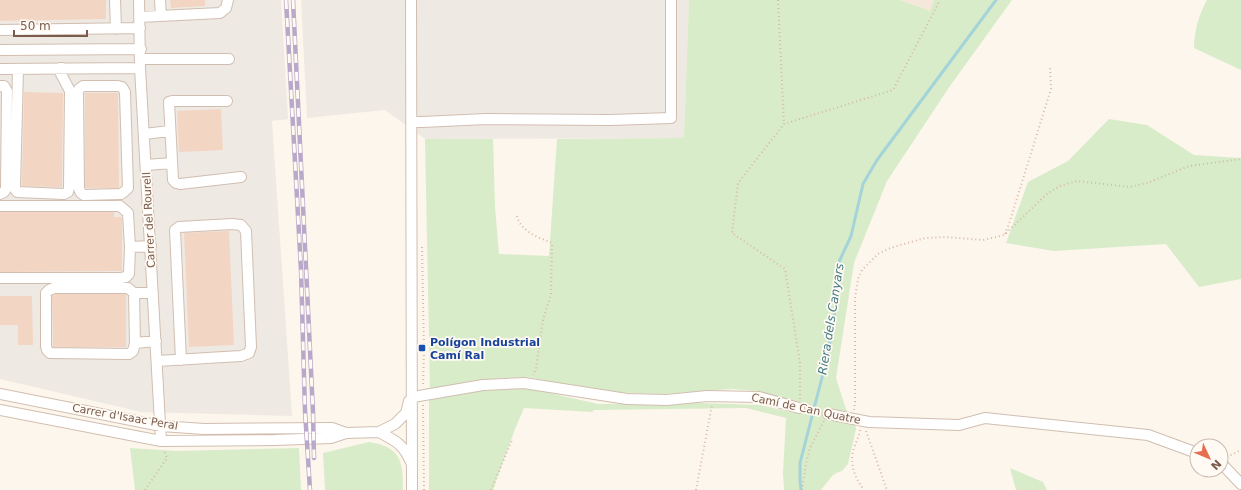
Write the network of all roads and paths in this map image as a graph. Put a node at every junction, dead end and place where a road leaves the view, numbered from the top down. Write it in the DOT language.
graph roads {
  1 [pos="115,0"];
  2 [pos="139,0"];
  3 [pos="160,0"];
  4 [pos="228,0"];
  5 [pos="411,0"];
  6 [pos="671,0"];
  7 [pos="778,0"];
  8 [pos="940,0"];
  9 [pos="161,16"];
  10 [pos="139,17"];
  11 [pos="140,28"];
  12 [pos="116,29"];
  13 [pos="0,30"];
  14 [pos="0,50"];
  15 [pos="141,58"];
  16 [pos="229,59"];
  17 [pos="1050,67"];
  18 [pos="61,68"];
  19 [pos="0,69"];
  20 [pos="18,69"];
  21 [pos="0,86"];
  22 [pos="142,101"];
  23 [pos="227,101"];
  24 [pos="125,102"];
  25 [pos="412,122"];
  26 [pos="784,124"];
  27 [pos="170,131"];
  28 [pos="144,134"];
  29 [pos="1241,159"];
  30 [pos="172,163"];
  31 [pos="146,165"];
  32 [pos="241,177"];
  33 [pos="0,194"];
  34 [pos="0,206"];
  35 [pos="517,216"];
  36 [pos="1004,235"];
  37 [pos="422,244"];
  38 [pos="130,246"];
  39 [pos="151,246"];
  40 [pos="0,278"];
  41 [pos="134,293"];
  42 [pos="153,293"];
  43 [pos="156,341"];
  44 [pos="136,343"];
  45 [pos="181,360"];
  46 [pos="157,361"];
  47 [pos="530,384"];
  48 [pos="0,394"];
  49 [pos="416,394"];
  50 [pos="714,396"];
  51 [pos="800,408"];
  52 [pos="0,410"];
  53 [pos="828,414"];
  54 [pos="857,420"];
  55 [pos="161,426"];
  56 [pos="379,432"];
  57 [pos="346,433"];
  58 [pos="512,440"];
  59 [pos="161,441"];
  60 [pos="1189,450"];
  61 [pos="1241,450"];
  62 [pos="1229,456"];
  63 [pos="412,465"];
  64 [pos="1229,472"];
  65 [pos="1241,484"];
  66 [pos="145,490"];
  67 [pos="412,490"];
  68 [pos="424,490"];
  69 [pos="491,490"];
  70 [pos="696,490"];
  71 [pos="802,490"];
  72 [pos="864,490"];
  73 [pos="887,490"];
  1 -- 12 [label="street"];
  2 -- 10 [label="street, Carrer del Rourell"];
  3 -- 9 [label="street"];
  4 -- 9 [label="street"];
  5 -- 25 [label="street"];
  6 -- 25 [label="street"];
  7 -- 26 [label="path"];
  8 -- 26 [label="path"];
  9 -- 10 [label="street"];
  10 -- 11 [label="street, Carrer del Rourell"];
  11 -- 12 [label="street"];
  11 -- 15 [label="street, Carrer del Rourell"];
  12 -- 13 [label="street"];
  14 -- 15 [label="street"];
  15 -- 16 [label="street"];
  15 -- 18 [label="street"];
  15 -- 22 [label="street, Carrer del Rourell"];
  17 -- 36 [label="path"];
  18 -- 20 [label="street"];
  18 -- 20 [label="street"];
  19 -- 20 [label="street"];
  21 -- 33 [label="street"];
  22 -- 24 [label="street"];
  22 -- 28 [label="street, Carrer del Rourell"];
  23 -- 27 [label="street"];
  24 -- 24 [label="street"];
  25 -- 49 [label="street"];
  26 -- 51 [label="path"];
  27 -- 28 [label="street"];
  27 -- 30 [label="street"];
  28 -- 31 [label="street, Carrer del Rourell"];
  29 -- 36 [label="path"];
  30 -- 31 [label="street"];
  30 -- 32 [label="street"];
  31 -- 39 [label="street, Carrer del Rourell"];
  34 -- 38 [label="street"];
  35 -- 47 [label="path"];
  36 -- 54 [label="path"];
  37 -- 49 [label="path"];
  38 -- 39 [label="street"];
  38 -- 40 [label="street"];
  39 -- 42 [label="street, Carrer del Rourell"];
  41 -- 42 [label="street"];
  41 -- 44 [label="street"];
  41 -- 44 [label="street"];
  42 -- 43 [label="street, Carrer del Rourell"];
  43 -- 44 [label="street"];
  43 -- 46 [label="street, Carrer del Rourell"];
  45 -- 45 [label="street"];
  45 -- 46 [label="street"];
  46 -- 55 [label="street, Carrer del Rourell"];
  47 -- 49 [label="street, Camí de Can Quatre"];
  47 -- 50 [label="street, Camí de Can Quatre"];
  48 -- 55 [label="street, Carrer d'Isaac Peral"];
  49 -- 56 [label="street"];
  49 -- 63 [label="street"];
  49 -- 68 [label="path"];
  50 -- 51 [label="street, Camí de Can Quatre"];
  50 -- 70 [label="path"];
  51 -- 53 [label="path, Camí de Can Quatre"];
  52 -- 59 [label="street, Carrer d'Isaac Peral"];
  53 -- 54 [label="street, Camí de Can Quatre"];
  53 -- 71 [label="path"];
  54 -- 60 [label="street, Camí de Can Quatre"];
  54 -- 72 [label="path"];
  54 -- 73 [label="path"];
  55 -- 57 [label="street, Carrer d'Isaac Peral"];
  55 -- 59 [label="street, Carrer del Rourell"];
  56 -- 57 [label="street, Carrer d'Isaac Peral"];
  56 -- 63 [label="street"];
  57 -- 59 [label="street, Carrer d'Isaac Peral"];
  58 -- 69 [label="path"];
  59 -- 66 [label="path"];
  61 -- 62 [label="path"];
  63 -- 67 [label="street"];
  64 -- 65 [label="street"];
}
